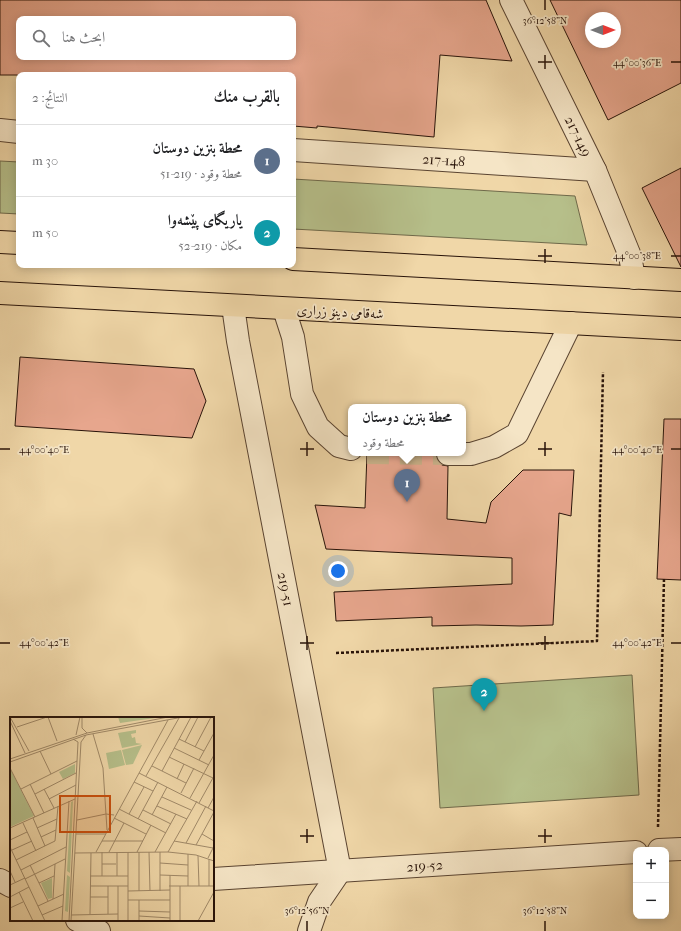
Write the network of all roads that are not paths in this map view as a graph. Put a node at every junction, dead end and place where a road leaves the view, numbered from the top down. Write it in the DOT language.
graph roads {
  1 [pos="511,0"];
  2 [pos="0,130"];
  3 [pos="16,132"];
  4 [pos="296,150"];
  5 [pos="595,170"];
  6 [pos="0,242"];
  7 [pos="16,243"];
  8 [pos="296,258"];
  9 [pos="634,278"];
  10 [pos="681,280"];
  11 [pos="0,293"];
  12 [pos="233,306"];
  13 [pos="284,309"];
  14 [pos="571,323"];
  15 [pos="681,329"];
  16 [pos="348,448"];
  17 [pos="466,454"];
  18 [pos="658,842"];
  19 [pos="681,849"];
  20 [pos="633,852"];
  21 [pos="340,871"];
  22 [pos="214,879"];
  23 [pos="0,880"];
  24 [pos="10,885"];
  25 [pos="80,921"];
  26 [pos="99,931"];
  27 [pos="309,931"];
  1 -- 5 [label="street, 217-149"];
  2 -- 3 [label="street"];
  4 -- 5 [label="street, 217-148"];
  5 -- 9 [label="street, 217-149"];
  6 -- 7 [label="main road"];
  8 -- 9 [label="main road"];
  9 -- 10 [label="main road"];
  11 -- 12 [label="main road, شەقامی دینۆ زراری"];
  12 -- 13 [label="main road, شەقامی دینۆ زراری"];
  12 -- 21 [label="street, 219-51"];
  13 -- 14 [label="main road, شەقامی دینۆ زراری"];
  13 -- 16 [label="street"];
  14 -- 15 [label="main road, شەقامی دینۆ زراری"];
  14 -- 17 [label="street"];
  18 -- 19 [label="street"];
  20 -- 21 [label="street, 219-52"];
  21 -- 22 [label="street, 219-52"];
  21 -- 27 [label="street"];
  23 -- 24 [label="street"];
  25 -- 26 [label="street"];
}
